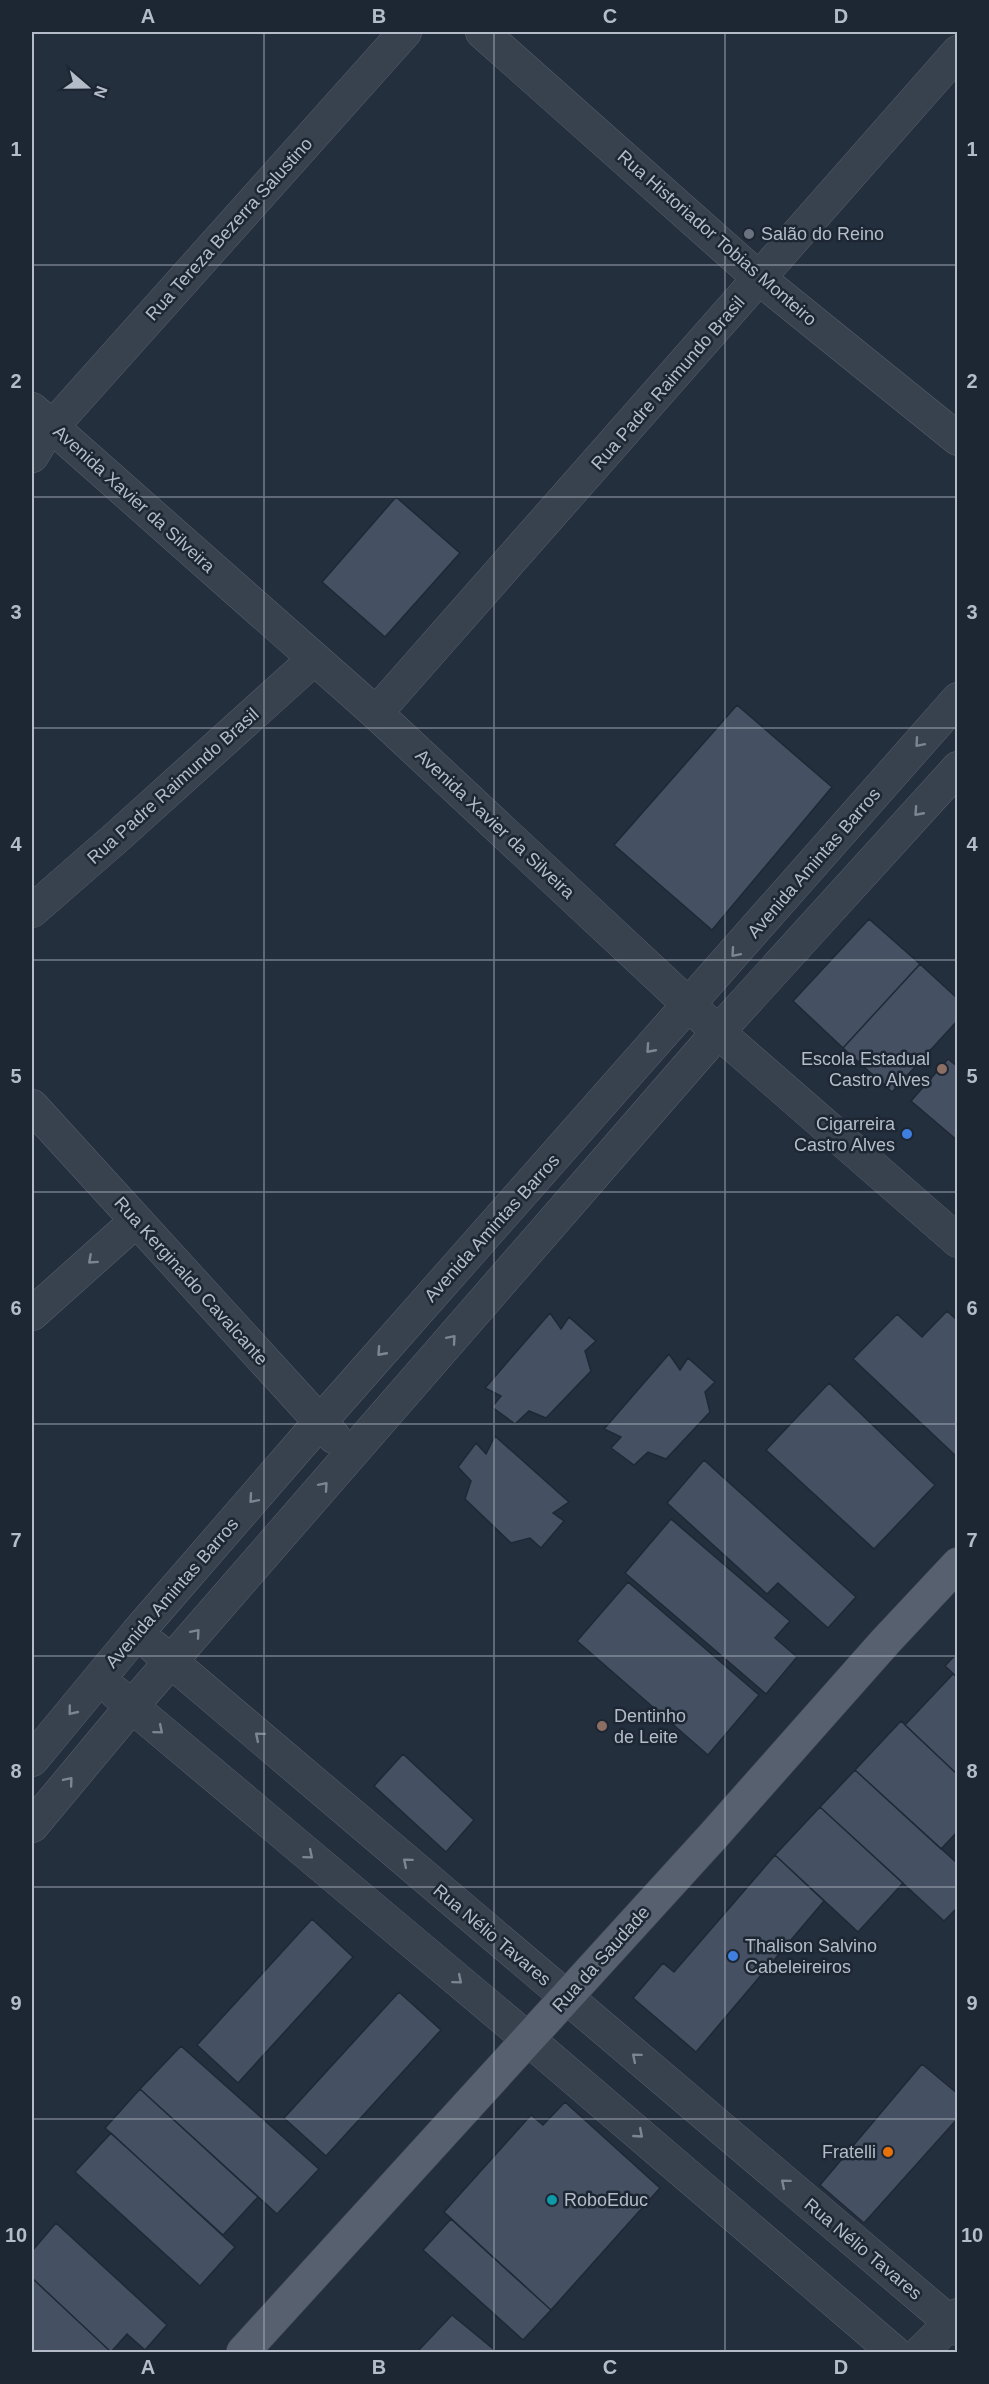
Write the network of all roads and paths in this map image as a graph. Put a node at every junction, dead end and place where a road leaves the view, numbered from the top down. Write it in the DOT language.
graph roads {
  1 [pos="405,32"];
  2 [pos="482,32"];
  3 [pos="957,52"];
  4 [pos="760,279"];
  5 [pos="40,432"];
  6 [pos="957,439"];
  7 [pos="314,659"];
  8 [pos="957,699"];
  9 [pos="376,713"];
  10 [pos="957,768"];
  11 [pos="32,911"];
  12 [pos="689,1005"];
  13 [pos="718,1032"];
  14 [pos="32,1106"];
  15 [pos="136,1221"];
  16 [pos="957,1241"];
  17 [pos="32,1314"];
  18 [pos="319,1423"];
  19 [pos="352,1454"];
  20 [pos="957,1564"];
  21 [pos="137,1633"];
  22 [pos="171,1662"];
  23 [pos="98,1679"];
  24 [pos="132,1706"];
  25 [pos="32,1760"];
  26 [pos="32,1826"];
  27 [pos="566,1997"];
  28 [pos="528,2039"];
  29 [pos="955,2322"];
  30 [pos="243,2352"];
  31 [pos="894,2352"];
  32 [pos="921,2352"];
  1 -- 5 [label="street, Rua Tereza Bezerra Salustino"];
  2 -- 4 [label="street, Rua Historiador Tobias Monteiro"];
  3 -- 4 [label="street, Rua Padre Raimundo Brasil"];
  4 -- 6 [label="street, Rua Historiador Tobias Monteiro"];
  4 -- 9 [label="street, Rua Padre Raimundo Brasil"];
  5 -- 7 [label="street, Avenida Xavier da Silveira"];
  7 -- 9 [label="street, Avenida Xavier da Silveira"];
  7 -- 11 [label="street, Rua Padre Raimundo Brasil"];
  8 -- 12 [label="street, Avenida Amintas Barros, one-way"];
  9 -- 12 [label="street, Avenida Xavier da Silveira"];
  10 -- 13 [label="street, one-way"];
  12 -- 13 [label="street, Avenida Xavier da Silveira"];
  12 -- 18 [label="street, Avenida Amintas Barros, one-way"];
  13 -- 16 [label="street, Avenida Xavier da Silveira"];
  19 -- 13 [label="street, one-way"];
  14 -- 15 [label="street, Rua Kerginaldo Cavalcante"];
  15 -- 17 [label="street, one-way"];
  15 -- 18 [label="street, Rua Kerginaldo Cavalcante"];
  18 -- 19 [label="street, Rua Kerginaldo Cavalcante"];
  18 -- 21 [label="street, Avenida Amintas Barros, one-way"];
  22 -- 19 [label="street, one-way"];
  20 -- 27 [label="main road, Rua da Saudade"];
  21 -- 22 [label="street, Rua Nélio Tavares"];
  21 -- 23 [label="street, Avenida Amintas Barros"];
  22 -- 24 [label="street"];
  27 -- 22 [label="street, Rua Nélio Tavares, one-way"];
  23 -- 24 [label="street"];
  23 -- 25 [label="street, Avenida Amintas Barros, one-way"];
  26 -- 24 [label="street, one-way"];
  24 -- 28 [label="street, one-way"];
  27 -- 28 [label="main road, Rua da Saudade"];
  29 -- 27 [label="street, Rua Nélio Tavares, one-way"];
  28 -- 30 [label="main road, Rua da Saudade"];
  28 -- 31 [label="street, one-way"];
  29 -- 32 [label="street"];
}
